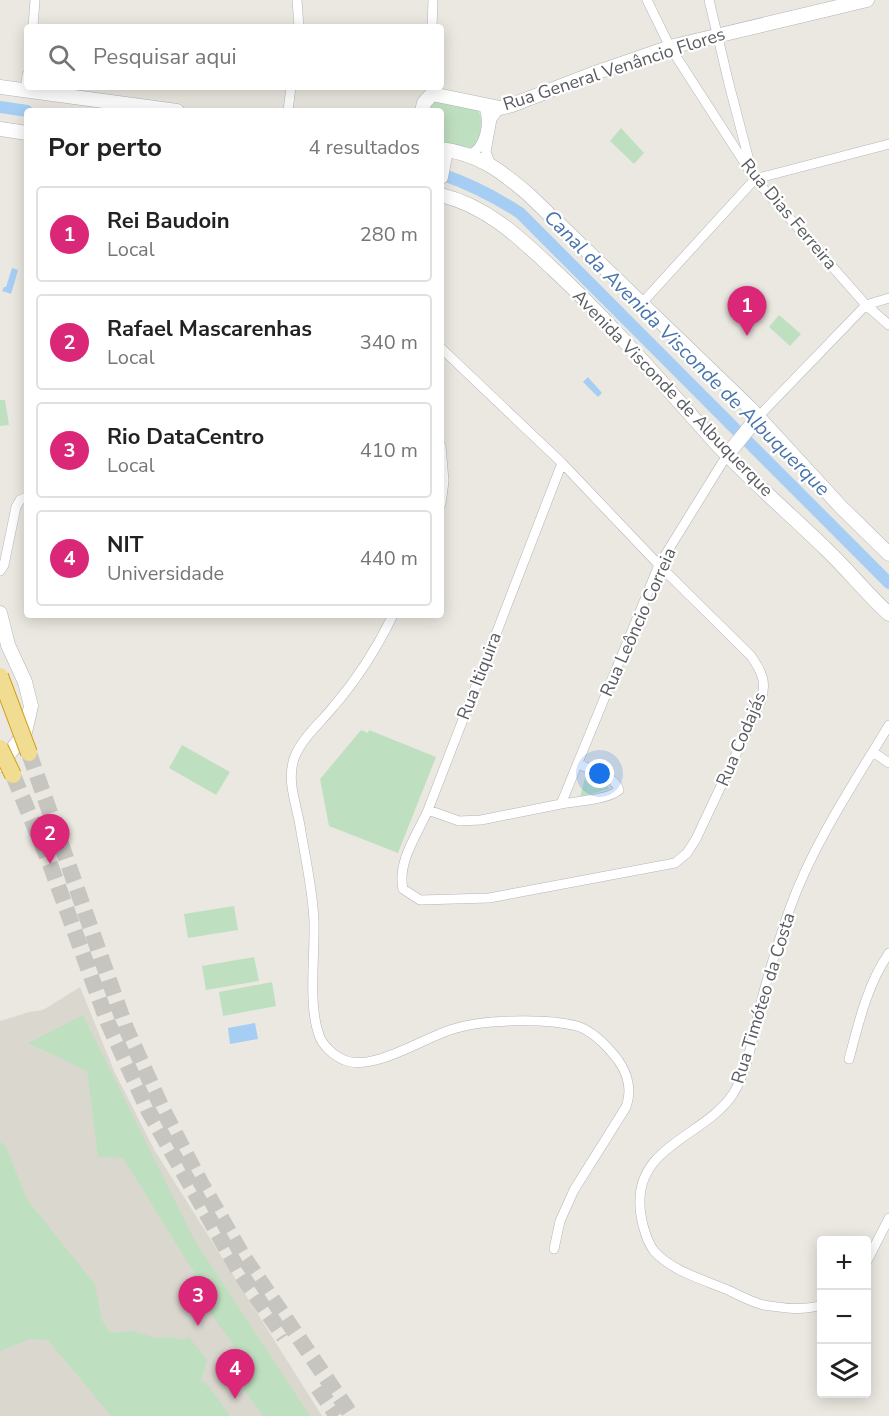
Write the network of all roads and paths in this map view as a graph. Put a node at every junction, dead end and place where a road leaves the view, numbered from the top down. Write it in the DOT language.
graph roads {
  1 [pos="35,0"];
  2 [pos="297,0"];
  3 [pos="433,0"];
  4 [pos="647,0"];
  5 [pos="709,0"];
  6 [pos="867,0"];
  7 [pos="832,4"];
  8 [pos="33,24"];
  9 [pos="299,24"];
  10 [pos="432,24"];
  11 [pos="717,34"];
  12 [pos="670,47"];
  13 [pos="0,87"];
  14 [pos="291,90"];
  15 [pos="25,91"];
  16 [pos="430,91"];
  17 [pos="483,105"];
  18 [pos="154,108"];
  19 [pos="288,108"];
  20 [pos="423,108"];
  21 [pos="500,108"];
  22 [pos="0,129"];
  23 [pos="24,133"];
  24 [pos="889,144"];
  25 [pos="444,149"];
  26 [pos="468,154"];
  27 [pos="491,165"];
  28 [pos="755,179"];
  29 [pos="444,196"];
  30 [pos="889,298"];
  31 [pos="642,303"];
  32 [pos="866,305"];
  33 [pos="889,326"];
  34 [pos="444,351"];
  35 [pos="758,417"];
  36 [pos="727,454"];
  37 [pos="562,464"];
  38 [pos="24,498"];
  39 [pos="887,549"];
  40 [pos="659,566"];
  41 [pos="0,571"];
  42 [pos="0,613"];
  43 [pos="889,614"];
  44 [pos="391,618"];
  45 [pos="0,676"];
  46 [pos="889,725"];
  47 [pos="0,748"];
  48 [pos="873,752"];
  49 [pos="29,753"];
  50 [pos="578,764"];
  51 [pos="889,764"];
  52 [pos="7,771"];
  53 [pos="561,804"];
  54 [pos="428,810"];
  55 [pos="403,889"];
  56 [pos="889,953"];
  57 [pos="849,1059"];
  58 [pos="889,1218"];
  59 [pos="554,1249"];
  60 [pos="871,1255"];
  61 [pos="817,1306"];
  1 -- 8 [label="street"];
  2 -- 9 [label="street"];
  3 -- 10 [label="street"];
  4 -- 12 [label="street, Rua Dias Ferreira"];
  5 -- 11 [label="street"];
  6 -- 7 [label="main road, Rua General Venâncio Flores"];
  7 -- 11 [label="main road, Rua General Venâncio Flores"];
  11 -- 12 [label="main road, Rua General Venâncio Flores"];
  11 -- 28 [label="street"];
  12 -- 21 [label="main road, Rua General Venâncio Flores"];
  12 -- 28 [label="street, Rua Dias Ferreira"];
  13 -- 15 [label="main road"];
  14 -- 19 [label="street"];
  15 -- 18 [label="main road"];
  16 -- 17 [label="main road, Rua General Venâncio Flores"];
  16 -- 20 [label="main road"];
  17 -- 21 [label="main road, Rua General Venâncio Flores"];
  17 -- 26 [label="street"];
  21 -- 27 [label="street"];
  22 -- 23 [label="main road"];
  24 -- 28 [label="street"];
  25 -- 26 [label="main road"];
  26 -- 27 [label="main road"];
  27 -- 31 [label="main road"];
  28 -- 31 [label="street"];
  28 -- 32 [label="street, Rua Dias Ferreira"];
  29 -- 36 [label="main road, Avenida Visconde de Albuquerque"];
  30 -- 32 [label="street"];
  31 -- 35 [label="main road"];
  32 -- 33 [label="street, Rua Dias Ferreira"];
  32 -- 35 [label="street"];
  34 -- 37 [label="street, Rua Codajás"];
  35 -- 36 [label="main road"];
  35 -- 39 [label="main road"];
  36 -- 40 [label="street, Rua Leôncio Correia"];
  36 -- 43 [label="main road, Avenida Visconde de Albuquerque"];
  37 -- 40 [label="street, Rua Codajás"];
  37 -- 54 [label="street, Rua Itiquira"];
  38 -- 41 [label="street"];
  40 -- 50 [label="street, Rua Leôncio Correia"];
  40 -- 55 [label="street, Rua Codajás"];
  42 -- 52 [label="main road"];
  44 -- 59 [label="street"];
  45 -- 49 [label="highway, bridge"];
  46 -- 48 [label="street, Rua Timóteo da Costa"];
  47 -- 52 [label="highway, bridge"];
  48 -- 51 [label="street"];
  48 -- 61 [label="street, Rua Timóteo da Costa"];
  50 -- 53 [label="street, Rua Leôncio Correia"];
  50 -- 53 [label="street"];
  53 -- 54 [label="street"];
  54 -- 55 [label="street, Rua Itiquira"];
  56 -- 57 [label="street"];
  58 -- 60 [label="street"];
}
